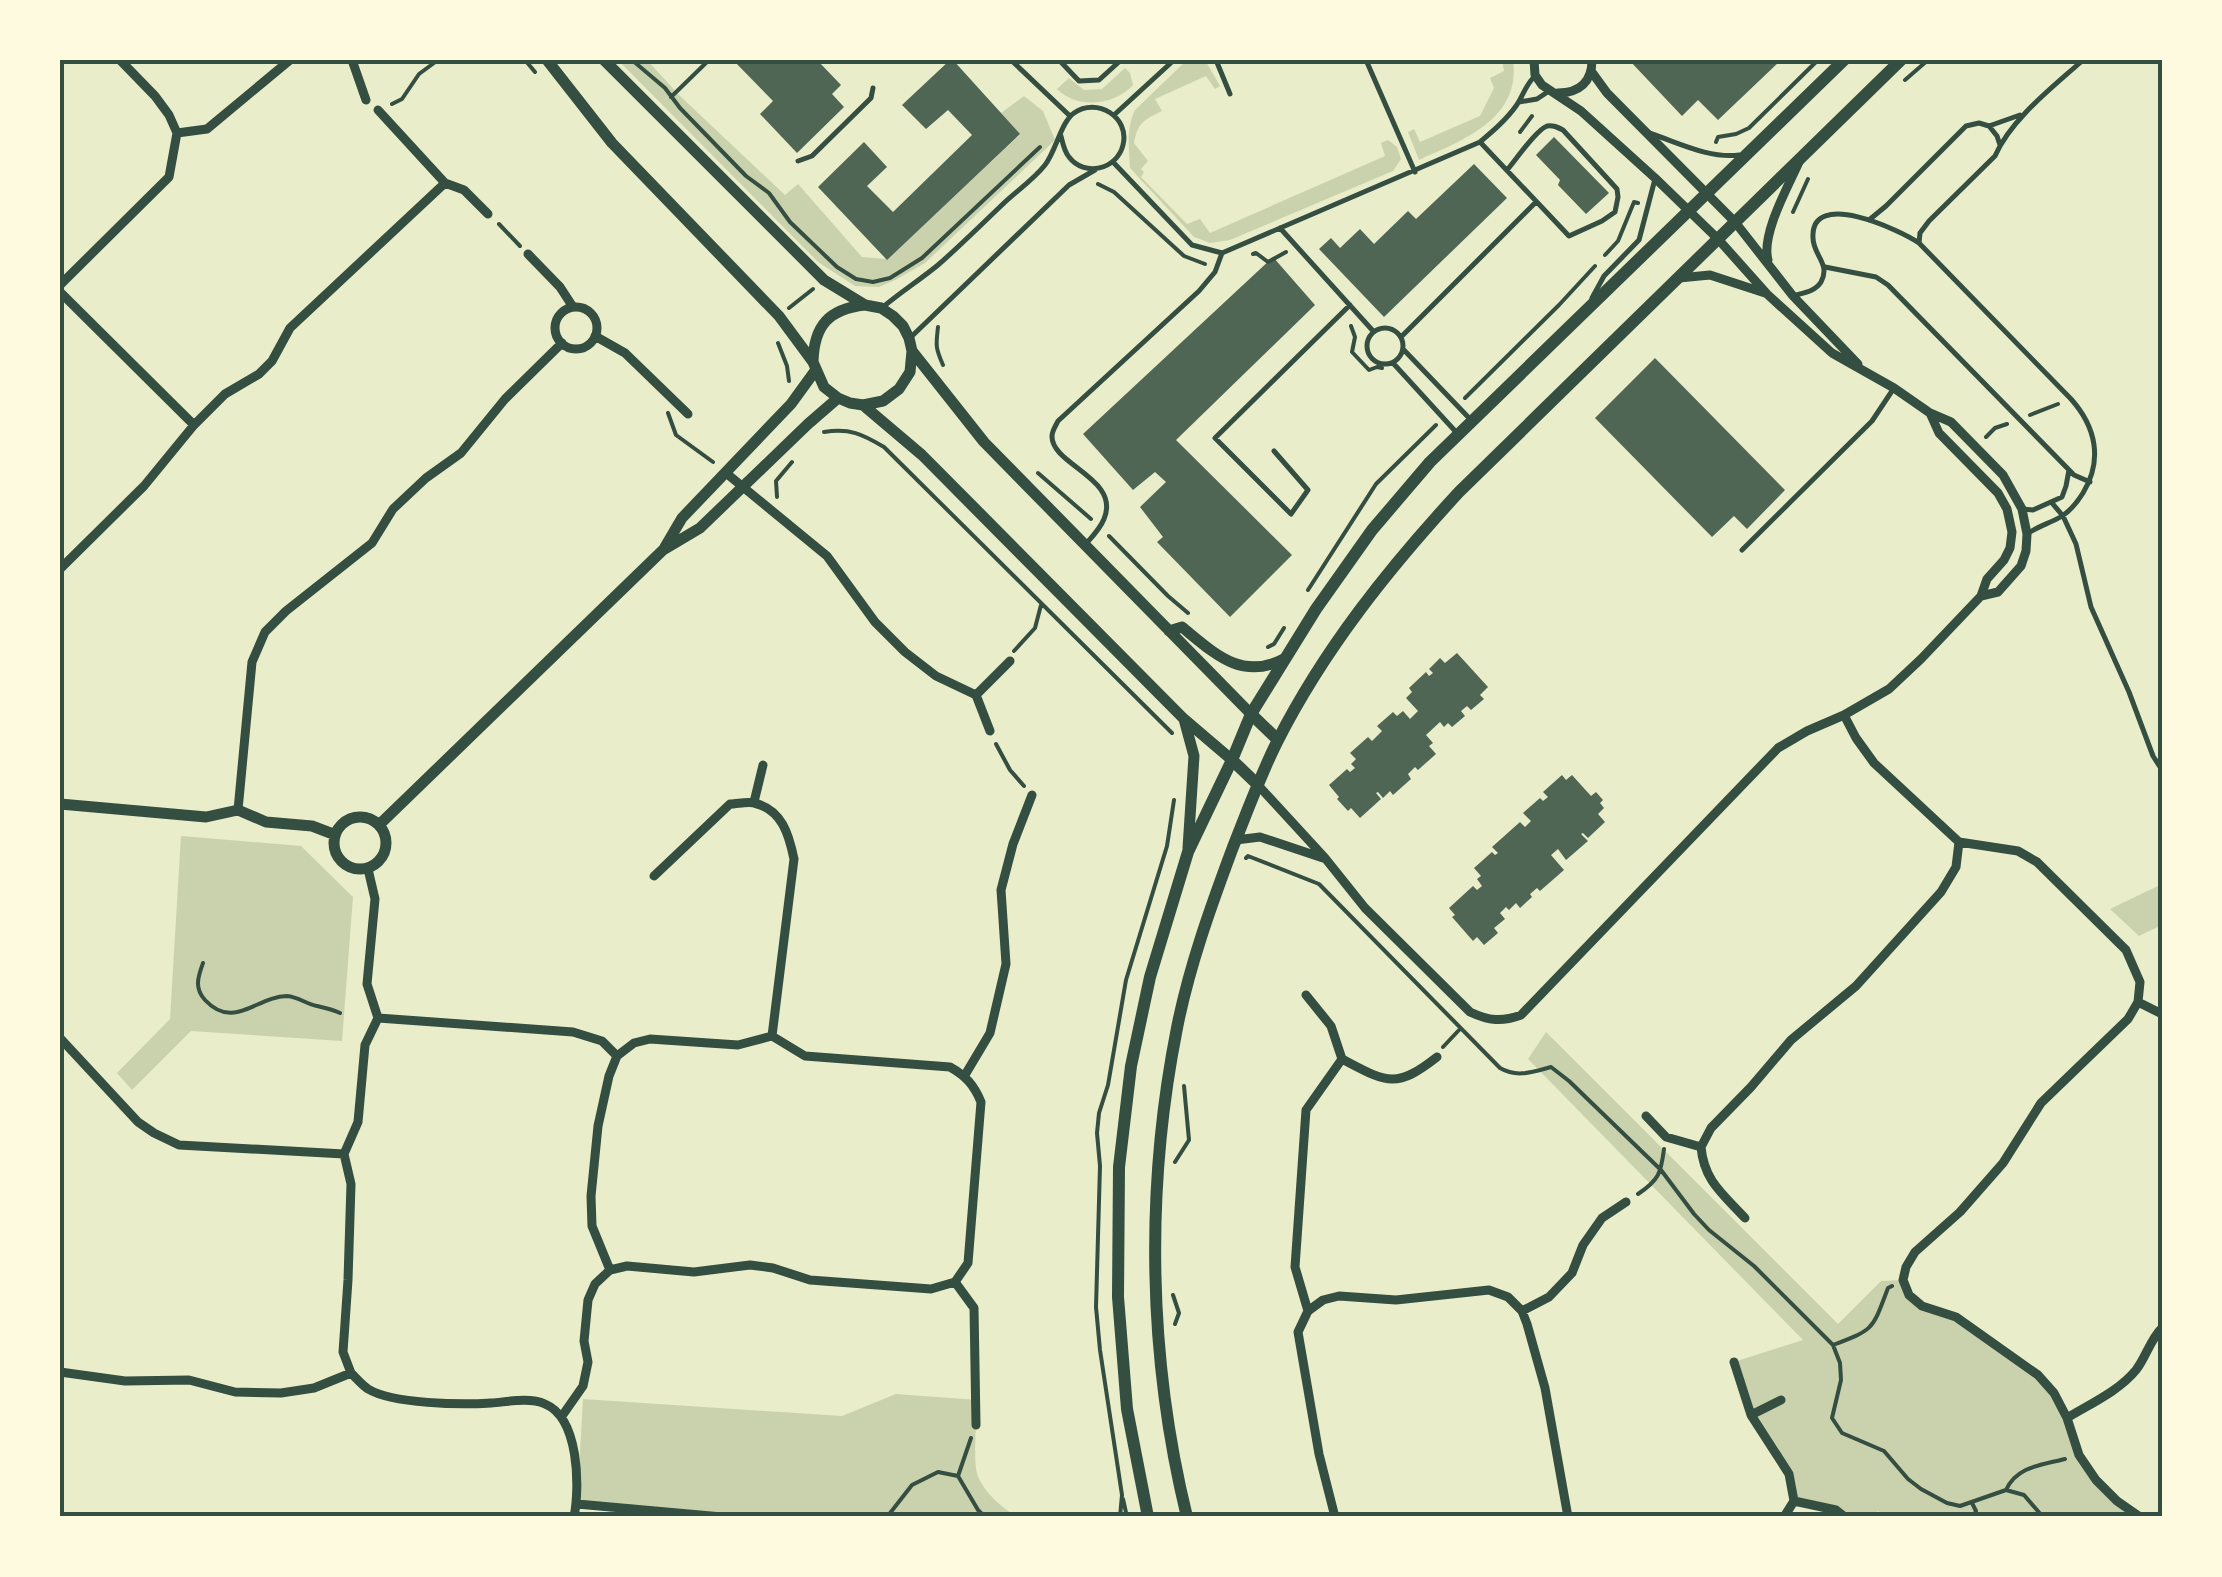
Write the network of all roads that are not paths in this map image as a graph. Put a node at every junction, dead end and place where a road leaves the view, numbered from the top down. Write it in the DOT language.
graph roads {
  1 [pos="120,60"];
  2 [pos="290,60"];
  3 [pos="352,60"];
  4 [pos="546,60"];
  5 [pos="604,60"];
  6 [pos="1011,60"];
  7 [pos="1060,60"];
  8 [pos="1120,60"];
  9 [pos="1174,60"];
  10 [pos="1216,60"];
  11 [pos="1366,60"];
  12 [pos="1844,60"];
  13 [pos="1900,60"];
  14 [pos="2083,60"];
  15 [pos="1532,61"];
  16 [pos="1592,63"];
  17 [pos="1536,75"];
  18 [pos="874,88"];
  19 [pos="1553,92"];
  20 [pos="1230,94"];
  21 [pos="366,100"];
  22 [pos="1520,102"];
  23 [pos="378,110"];
  24 [pos="2024,113"];
  25 [pos="1114,115"];
  26 [pos="1070,116"];
  27 [pos="1990,126"];
  28 [pos="1646,132"];
  29 [pos="176,133"];
  30 [pos="1061,136"];
  31 [pos="1480,142"];
  32 [pos="2000,146"];
  33 [pos="1750,154"];
  34 [pos="1800,160"];
  35 [pos="798,161"];
  36 [pos="1113,162"];
  37 [pos="1097,169"];
  38 [pos="1507,170"];
  39 [pos="1415,172"];
  40 [pos="1655,178"];
  41 [pos="445,183"];
  42 [pos="1708,194"];
  43 [pos="1537,201"];
  44 [pos="1690,211"];
  45 [pos="488,214"];
  46 [pos="1869,220"];
  47 [pos="1735,222"];
  48 [pos="1280,228"];
  49 [pos="1718,239"];
  50 [pos="1919,243"];
  51 [pos="1222,253"];
  52 [pos="528,254"];
  53 [pos="1768,262"];
  54 [pos="1825,267"];
  55 [pos="1676,279"];
  56 [pos="60,288"];
  57 [pos="1768,294"];
  58 [pos="1793,296"];
  59 [pos="865,305"];
  60 [pos="1350,305"];
  61 [pos="573,307"];
  62 [pos="881,308"];
  63 [pos="1586,310"];
  64 [pos="1374,332"];
  65 [pos="596,336"];
  66 [pos="1401,337"];
  67 [pos="562,343"];
  68 [pos="911,345"];
  69 [pos="1403,349"];
  70 [pos="1393,363"];
  71 [pos="814,366"];
  72 [pos="1865,371"];
  73 [pos="1894,388"];
  74 [pos="838,398"];
  75 [pos="862,405"];
  76 [pos="688,414"];
  77 [pos="1930,414"];
  78 [pos="1472,420"];
  79 [pos="194,425"];
  80 [pos="1458,434"];
  81 [pos="1274,451"];
  82 [pos="2069,470"];
  83 [pos="726,473"];
  84 [pos="2090,482"];
  85 [pos="743,487"];
  86 [pos="2052,503"];
  87 [pos="2022,510"];
  88 [pos="2064,516"];
  89 [pos="2027,534"];
  90 [pos="1086,545"];
  91 [pos="663,550"];
  92 [pos="1742,550"];
  93 [pos="60,569"];
  94 [pos="1982,596"];
  95 [pos="1169,631"];
  96 [pos="1284,659"];
  97 [pos="1010,661"];
  98 [pos="976,695"];
  99 [pos="1251,714"];
  100 [pos="1844,715"];
  101 [pos="1184,719"];
  102 [pos="990,731"];
  103 [pos="1278,740"];
  104 [pos="1232,760"];
  105 [pos="763,764"];
  106 [pos="2162,770"];
  107 [pos="1257,784"];
  108 [pos="1032,795"];
  109 [pos="754,802"];
  110 [pos="60,804"];
  111 [pos="238,810"];
  112 [pos="380,824"];
  113 [pos="333,834"];
  114 [pos="1236,840"];
  115 [pos="1959,842"];
  116 [pos="1188,852"];
  117 [pos="1325,858"];
  118 [pos="368,869"];
  119 [pos="654,876"];
  120 [pos="1306,995"];
  121 [pos="2138,1002"];
  122 [pos="2162,1014"];
  123 [pos="378,1018"];
  124 [pos="772,1036"];
  125 [pos="60,1038"];
  126 [pos="617,1056"];
  127 [pos="1437,1057"];
  128 [pos="1342,1058"];
  129 [pos="964,1075"];
  130 [pos="1646,1116"];
  131 [pos="1701,1147"];
  132 [pos="344,1154"];
  133 [pos="1626,1202"];
  134 [pos="1745,1218"];
  135 [pos="610,1270"];
  136 [pos="955,1282"];
  137 [pos="1308,1311"];
  138 [pos="1522,1311"];
  139 [pos="2162,1328"];
  140 [pos="1734,1362"];
  141 [pos="60,1372"];
  142 [pos="351,1373"];
  143 [pos="1782,1400"];
  144 [pos="1751,1415"];
  145 [pos="562,1416"];
  146 [pos="2067,1418"];
  147 [pos="976,1425"];
  148 [pos="1794,1501"];
  149 [pos="577,1504"];
  150 [pos="574,1517"];
  151 [pos="722,1517"];
  152 [pos="822,1517"];
  153 [pos="835,1517"];
  154 [pos="1148,1517"];
  155 [pos="1187,1517"];
  156 [pos="1335,1517"];
  157 [pos="1568,1517"];
  158 [pos="1784,1517"];
  159 [pos="1845,1517"];
  160 [pos="2140,1517"];
  1 -- 29 [label="street"];
  2 -- 29 [label="street"];
  3 -- 21 [label="street"];
  4 -- 71 [label="street"];
  5 -- 59 [label="street"];
  6 -- 26 [label="lane"];
  7 -- 8 [label="lane"];
  9 -- 25 [label="lane"];
  10 -- 20 [label="lane"];
  11 -- 39 [label="lane"];
  12 -- 33 [label="main road"];
  13 -- 34 [label="main road"];
  14 -- 24 [label="lane"];
  15 -- 17 [label="street"];
  16 -- 19 [label="street"];
  16 -- 28 [label="street"];
  17 -- 19 [label="street"];
  17 -- 22 [label="lane"];
  18 -- 35 [label="lane"];
  19 -- 22 [label="lane"];
  19 -- 40 [label="street"];
  22 -- 31 [label="lane"];
  23 -- 41 [label="street"];
  24 -- 27 [label="lane"];
  24 -- 32 [label="lane"];
  25 -- 26 [label="lane"];
  25 -- 36 [label="lane"];
  26 -- 30 [label="lane"];
  27 -- 32 [label="lane"];
  27 -- 46 [label="lane"];
  28 -- 33 [label="lane"];
  28 -- 42 [label="street"];
  29 -- 56 [label="street"];
  30 -- 37 [label="lane"];
  30 -- 62 [label="lane"];
  31 -- 38 [label="lane"];
  31 -- 39 [label="lane"];
  32 -- 50 [label="lane"];
  33 -- 42 [label="main road"];
  34 -- 47 [label="main road"];
  34 -- 53 [label="street"];
  36 -- 37 [label="lane"];
  36 -- 51 [label="lane"];
  37 -- 68 [label="lane"];
  38 -- 43 [label="lane"];
  38 -- 43 [label="lane"];
  39 -- 48 [label="lane"];
  40 -- 44 [label="street"];
  40 -- 63 [label="lane"];
  41 -- 45 [label="street"];
  41 -- 79 [label="street"];
  42 -- 44 [label="main road"];
  42 -- 47 [label="street"];
  43 -- 66 [label="lane"];
  44 -- 49 [label="street"];
  44 -- 63 [label="main road"];
  46 -- 50 [label="lane"];
  46 -- 54 [label="lane"];
  47 -- 49 [label="main road"];
  47 -- 53 [label="street"];
  48 -- 51 [label="lane"];
  48 -- 60 [label="lane"];
  49 -- 55 [label="main road"];
  49 -- 57 [label="street"];
  50 -- 84 [label="lane"];
  51 -- 90 [label="lane"];
  52 -- 61 [label="street"];
  53 -- 58 [label="street"];
  54 -- 58 [label="lane"];
  54 -- 82 [label="lane"];
  55 -- 57 [label="street"];
  55 -- 103 [label="main road"];
  56 -- 79 [label="street"];
  57 -- 72 [label="street"];
  58 -- 72 [label="street"];
  59 -- 62 [label="street"];
  59 -- 71 [label="street"];
  60 -- 64 [label="lane"];
  60 -- 81 [label="lane"];
  61 -- 65 [label="street"];
  61 -- 67 [label="street"];
  62 -- 68 [label="street"];
  63 -- 78 [label="main road"];
  64 -- 66 [label="lane"];
  64 -- 70 [label="lane"];
  65 -- 67 [label="street"];
  65 -- 76 [label="street"];
  66 -- 69 [label="lane"];
  67 -- 111 [label="street"];
  68 -- 75 [label="street"];
  68 -- 90 [label="street"];
  69 -- 70 [label="lane"];
  69 -- 78 [label="lane"];
  70 -- 80 [label="lane"];
  71 -- 74 [label="street"];
  71 -- 83 [label="street"];
  72 -- 73 [label="street"];
  73 -- 77 [label="street"];
  73 -- 92 [label="lane"];
  74 -- 75 [label="street"];
  74 -- 85 [label="street"];
  75 -- 101 [label="street"];
  77 -- 87 [label="street"];
  77 -- 94 [label="street"];
  78 -- 80 [label="main road"];
  79 -- 93 [label="street"];
  80 -- 96 [label="main road"];
  82 -- 84 [label="lane"];
  82 -- 86 [label="lane"];
  83 -- 85 [label="street"];
  83 -- 91 [label="street"];
  84 -- 88 [label="lane"];
  85 -- 91 [label="street"];
  85 -- 98 [label="street"];
  86 -- 87 [label="lane"];
  86 -- 88 [label="lane"];
  87 -- 89 [label="street"];
  88 -- 89 [label="lane"];
  88 -- 106 [label="lane"];
  89 -- 94 [label="street"];
  90 -- 95 [label="street"];
  91 -- 112 [label="street"];
  94 -- 100 [label="street"];
  95 -- 96 [label="street"];
  95 -- 99 [label="street"];
  96 -- 99 [label="main road"];
  97 -- 98 [label="street"];
  98 -- 102 [label="street"];
  99 -- 103 [label="main road"];
  99 -- 104 [label="main road"];
  100 -- 115 [label="street"];
  100 -- 117 [label="street"];
  101 -- 104 [label="street"];
  101 -- 116 [label="street"];
  103 -- 107 [label="main road"];
  104 -- 107 [label="main road"];
  104 -- 116 [label="main road"];
  105 -- 109 [label="street"];
  107 -- 114 [label="main road"];
  107 -- 117 [label="street"];
  108 -- 129 [label="street"];
  109 -- 119 [label="street"];
  109 -- 124 [label="street"];
  110 -- 111 [label="street"];
  111 -- 113 [label="street"];
  112 -- 113 [label="street"];
  112 -- 118 [label="street"];
  113 -- 118 [label="street"];
  114 -- 117 [label="street"];
  114 -- 155 [label="main road"];
  115 -- 121 [label="street"];
  115 -- 131 [label="street"];
  116 -- 154 [label="main road"];
  118 -- 123 [label="street"];
  120 -- 128 [label="street"];
  121 -- 122 [label="street"];
  121 -- 146 [label="street"];
  123 -- 126 [label="street"];
  123 -- 132 [label="street"];
  124 -- 126 [label="street"];
  124 -- 129 [label="street"];
  125 -- 132 [label="street"];
  126 -- 135 [label="street"];
  127 -- 128 [label="street"];
  128 -- 137 [label="street"];
  129 -- 136 [label="street"];
  130 -- 131 [label="street"];
  131 -- 134 [label="street"];
  132 -- 142 [label="street"];
  133 -- 138 [label="street"];
  135 -- 136 [label="street"];
  135 -- 145 [label="street"];
  136 -- 147 [label="street"];
  137 -- 138 [label="street"];
  137 -- 156 [label="street"];
  138 -- 157 [label="street"];
  139 -- 146 [label="street"];
  140 -- 144 [label="street"];
  141 -- 142 [label="street"];
  142 -- 145 [label="street"];
  143 -- 144 [label="street"];
  144 -- 148 [label="street"];
  145 -- 149 [label="street"];
  146 -- 160 [label="street"];
  148 -- 158 [label="street"];
  148 -- 159 [label="street"];
  149 -- 150 [label="street"];
  149 -- 151 [label="street"];
  152 -- 153 [label="street"];
}
